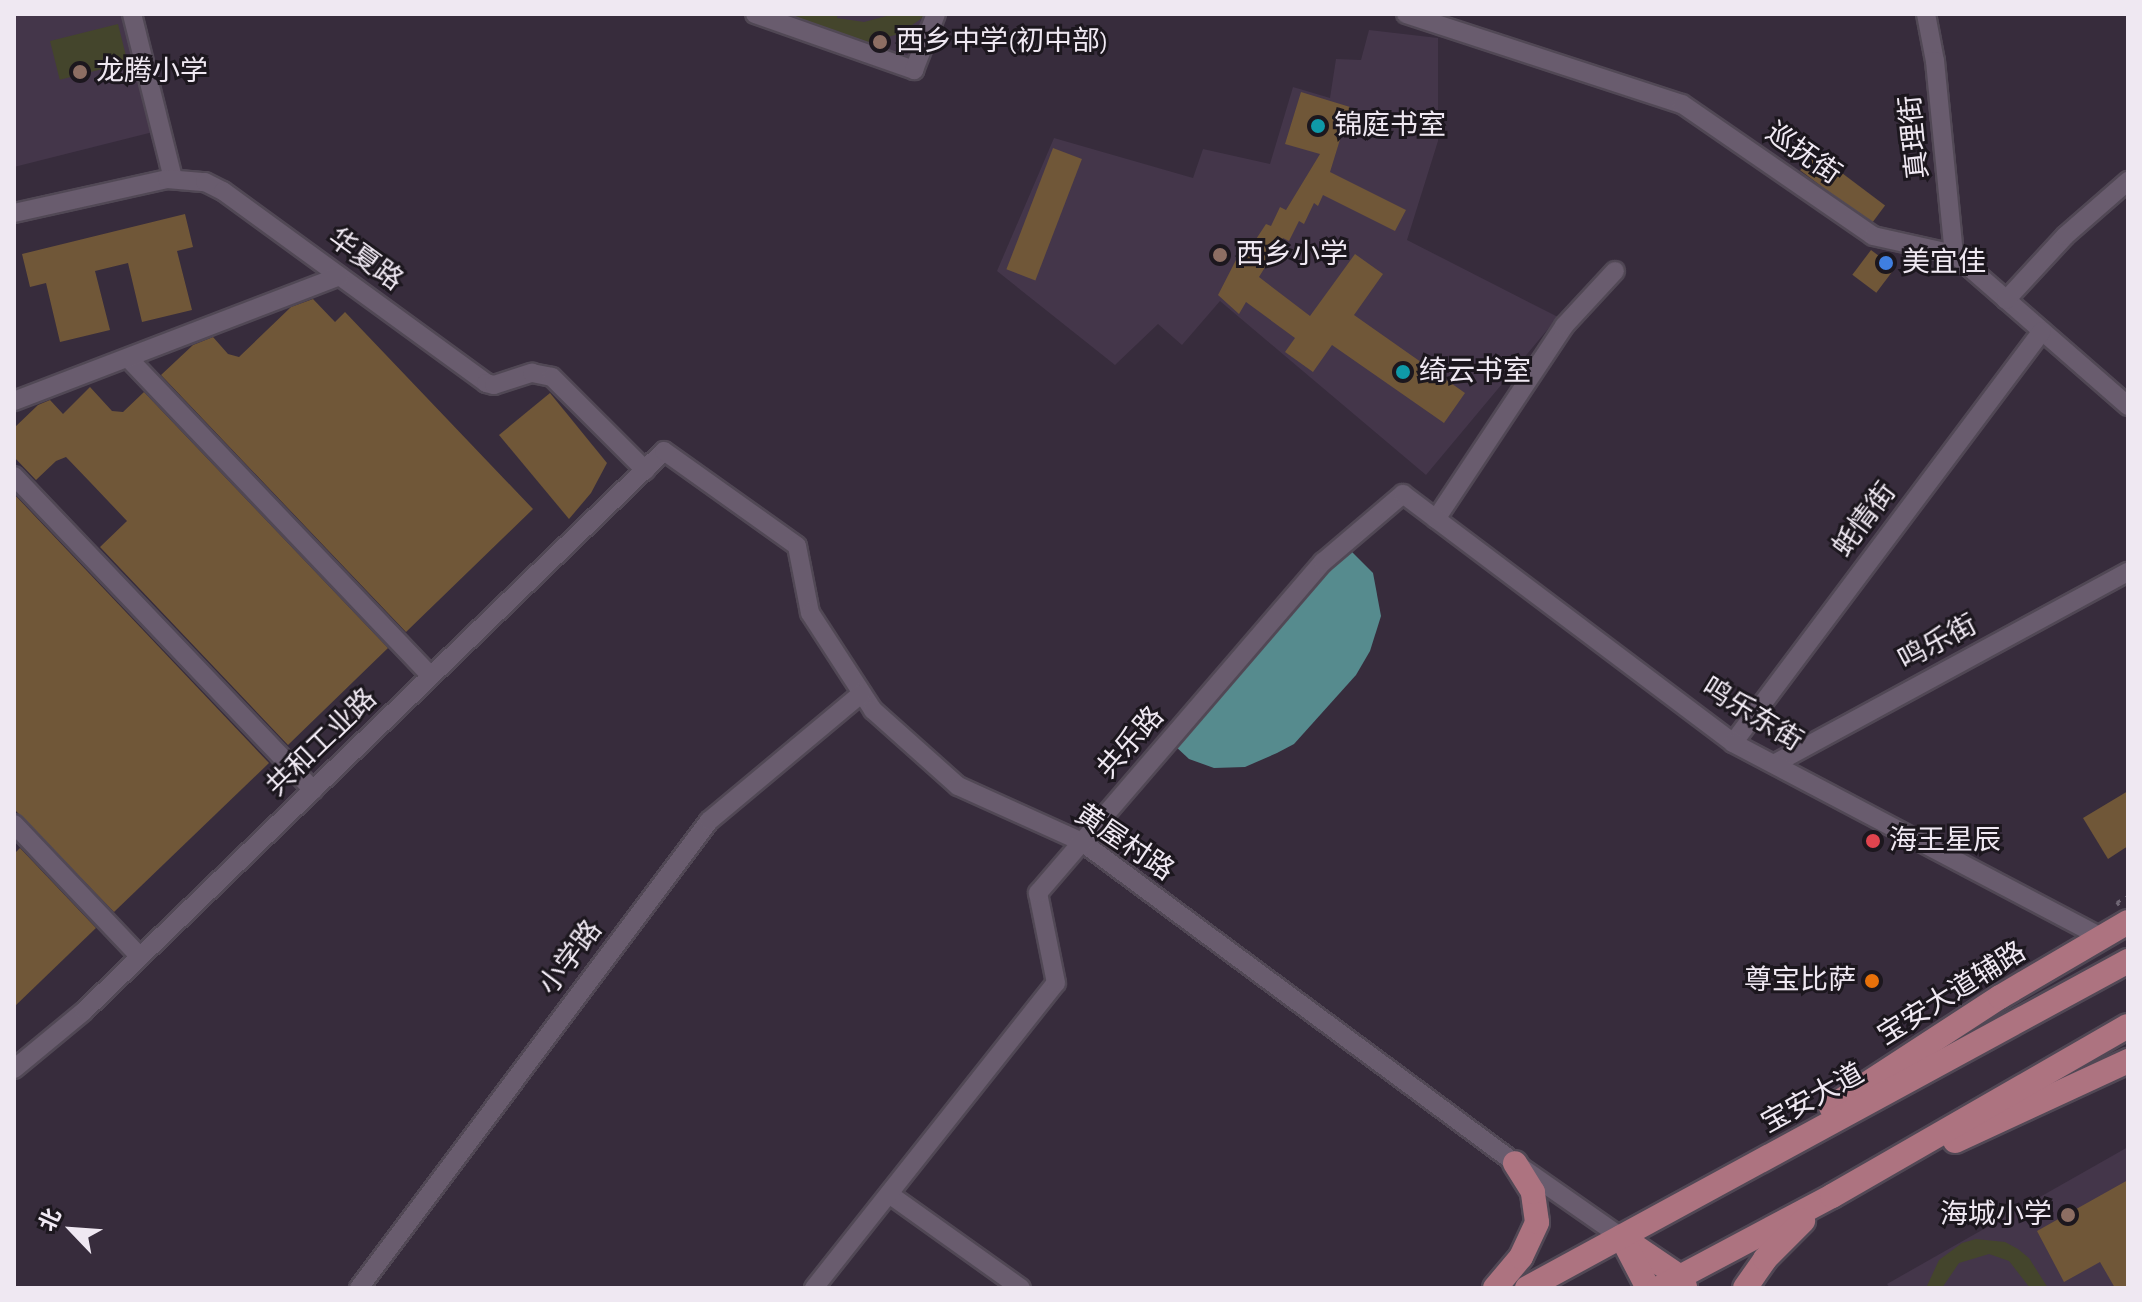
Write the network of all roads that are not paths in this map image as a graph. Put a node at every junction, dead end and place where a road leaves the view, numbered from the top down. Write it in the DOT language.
graph roads {
  1 [pos="132,14"];
  2 [pos="755,14"];
  3 [pos="936,14"];
  4 [pos="1406,14"];
  5 [pos="1926,14"];
  6 [pos="173,178"];
  7 [pos="2128,181"];
  8 [pos="14,213"];
  9 [pos="1954,254"];
  10 [pos="1615,271"];
  11 [pos="339,276"];
  12 [pos="2006,300"];
  13 [pos="2042,331"];
  14 [pos="128,358"];
  15 [pos="14,401"];
  16 [pos="2128,406"];
  17 [pos="664,451"];
  18 [pos="645,470"];
  19 [pos="14,476"];
  20 [pos="1403,494"];
  21 [pos="1436,519"];
  22 [pos="2128,572"];
  23 [pos="431,676"];
  24 [pos="862,693"];
  25 [pos="1733,743"];
  26 [pos="1774,764"];
  27 [pos="313,790"];
  28 [pos="14,824"];
  29 [pos="1082,842"];
  30 [pos="2128,922"];
  31 [pos="2101,937"];
  32 [pos="140,957"];
  33 [pos="2128,961"];
  34 [pos="2128,1026"];
  35 [pos="2128,1061"];
  36 [pos="14,1069"];
  37 [pos="1515,1163"];
  38 [pos="889,1194"];
  39 [pos="1832,1196"];
  40 [pos="1691,1200"];
  41 [pos="1621,1237"];
  42 [pos="1675,1284"];
  43 [pos="359,1288"];
  44 [pos="814,1288"];
  45 [pos="1021,1288"];
  46 [pos="1495,1288"];
  47 [pos="1527,1288"];
  48 [pos="1648,1288"];
  49 [pos="1745,1288"];
  1 -- 6 [label="street"];
  2 -- 3 [label="street"];
  4 -- 9 [label="street, 巡抚街"];
  5 -- 9 [label="street, 真理街"];
  6 -- 8 [label="street, 华夏路"];
  6 -- 11 [label="street, 华夏路"];
  7 -- 12 [label="street"];
  9 -- 12 [label="street, 巡抚街"];
  10 -- 21 [label="street"];
  11 -- 14 [label="street"];
  11 -- 18 [label="street, 华夏路"];
  12 -- 13 [label="street, 巡抚街"];
  13 -- 16 [label="street, 巡抚街"];
  13 -- 25 [label="street, 蚝情街"];
  14 -- 15 [label="street"];
  14 -- 23 [label="street"];
  17 -- 18 [label="street, 共和工业路"];
  17 -- 24 [label="street, 黄屋村路"];
  18 -- 23 [label="street, 共和工业路"];
  19 -- 27 [label="street"];
  20 -- 21 [label="street, 鸣乐东街"];
  20 -- 29 [label="street, 共乐路"];
  21 -- 25 [label="street, 鸣乐东街"];
  22 -- 26 [label="street, 鸣乐街"];
  23 -- 27 [label="street, 共和工业路"];
  24 -- 29 [label="street, 黄屋村路"];
  24 -- 43 [label="street, 小学路"];
  25 -- 26 [label="street, 鸣乐东街"];
  26 -- 31 [label="street, 鸣乐东街"];
  27 -- 32 [label="street, 共和工业路"];
  28 -- 32 [label="street"];
  29 -- 37 [label="street, 黄屋村路"];
  29 -- 38 [label="street, 共乐路"];
  30 -- 31 [label="main road, 宝安大道辅路"];
  31 -- 40 [label="main road, 宝安大道辅路"];
  32 -- 36 [label="street, 共和工业路"];
  33 -- 40 [label="main road, 宝安大道"];
  34 -- 39 [label="main road"];
  35 -- 39 [label="main road"];
  37 -- 41 [label="street, 黄屋村路"];
  37 -- 46 [label="main road"];
  38 -- 44 [label="street, 共乐路"];
  38 -- 45 [label="street"];
  39 -- 42 [label="main road"];
  39 -- 49 [label="main road"];
  40 -- 41 [label="main road, 宝安大道"];
  41 -- 42 [label="main road"];
  41 -- 47 [label="main road, 宝安大道"];
  41 -- 48 [label="main road"];
}
